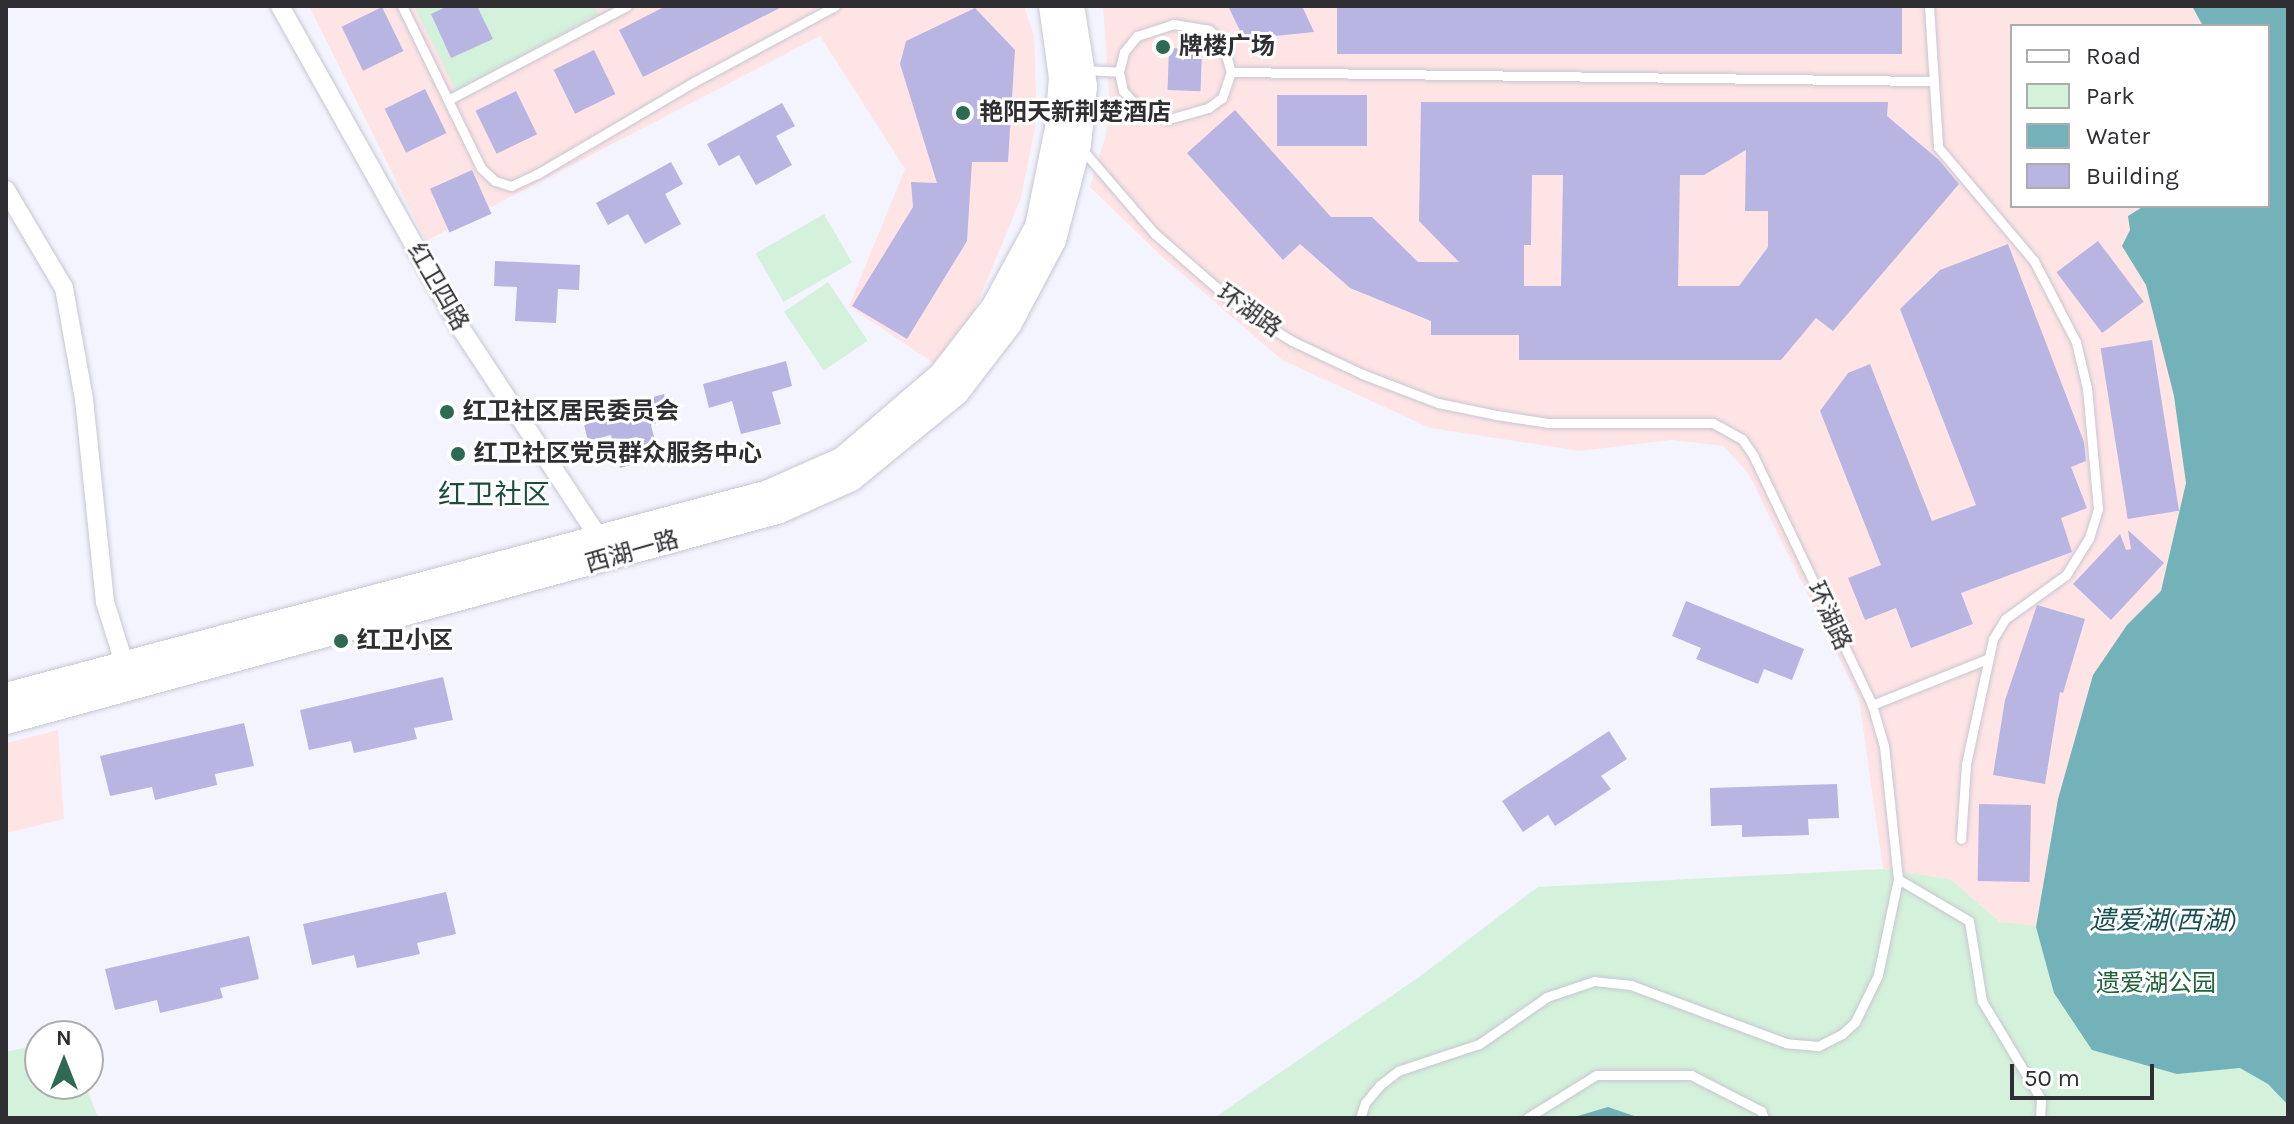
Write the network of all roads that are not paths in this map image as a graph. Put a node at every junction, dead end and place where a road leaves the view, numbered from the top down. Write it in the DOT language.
graph roads {
  1 [pos="280,6"];
  2 [pos="402,6"];
  3 [pos="603,6"];
  4 [pos="627,6"];
  5 [pos="835,6"];
  6 [pos="1052,6"];
  7 [pos="1071,6"];
  8 [pos="1929,6"];
  9 [pos="608,16"];
  10 [pos="1071,70"];
  11 [pos="1119,72"];
  12 [pos="1231,72"];
  13 [pos="1932,81"];
  14 [pos="448,100"];
  15 [pos="1068,136"];
  16 [pos="6,190"];
  17 [pos="605,548"];
  18 [pos="1987,659"];
  19 [pos="125,666"];
  20 [pos="6,696"];
  21 [pos="1872,705"];
  22 [pos="6,721"];
  23 [pos="1961,839"];
  24 [pos="1898,879"];
  25 [pos="1360,1118"];
  26 [pos="1527,1118"];
  27 [pos="1764,1118"];
  28 [pos="2040,1118"];
  1 -- 17 [label="street, 红卫四路"];
  2 -- 14 [label="lane"];
  3 -- 9 [label="lane"];
  4 -- 9 [label="lane"];
  5 -- 14 [label="lane"];
  6 -- 10 [label="main road"];
  7 -- 10 [label="main road"];
  8 -- 13 [label="lane"];
  9 -- 14 [label="lane"];
  10 -- 11 [label="lane"];
  10 -- 15 [label="main road, 西湖一路"];
  11 -- 12 [label="lane"];
  11 -- 12 [label="lane"];
  12 -- 13 [label="lane"];
  13 -- 18 [label="lane"];
  15 -- 17 [label="main road, 西湖一路"];
  15 -- 21 [label="lane, 环湖路"];
  16 -- 19 [label="street"];
  17 -- 19 [label="main road, 西湖一路"];
  17 -- 22 [label="main road, 西湖一路"];
  18 -- 21 [label="lane"];
  18 -- 23 [label="lane"];
  19 -- 20 [label="main road, 西湖一路"];
  21 -- 24 [label="lane, 环湖路"];
  24 -- 25 [label="lane, 环湖路"];
  24 -- 28 [label="lane"];
  26 -- 27 [label="lane"];
}
